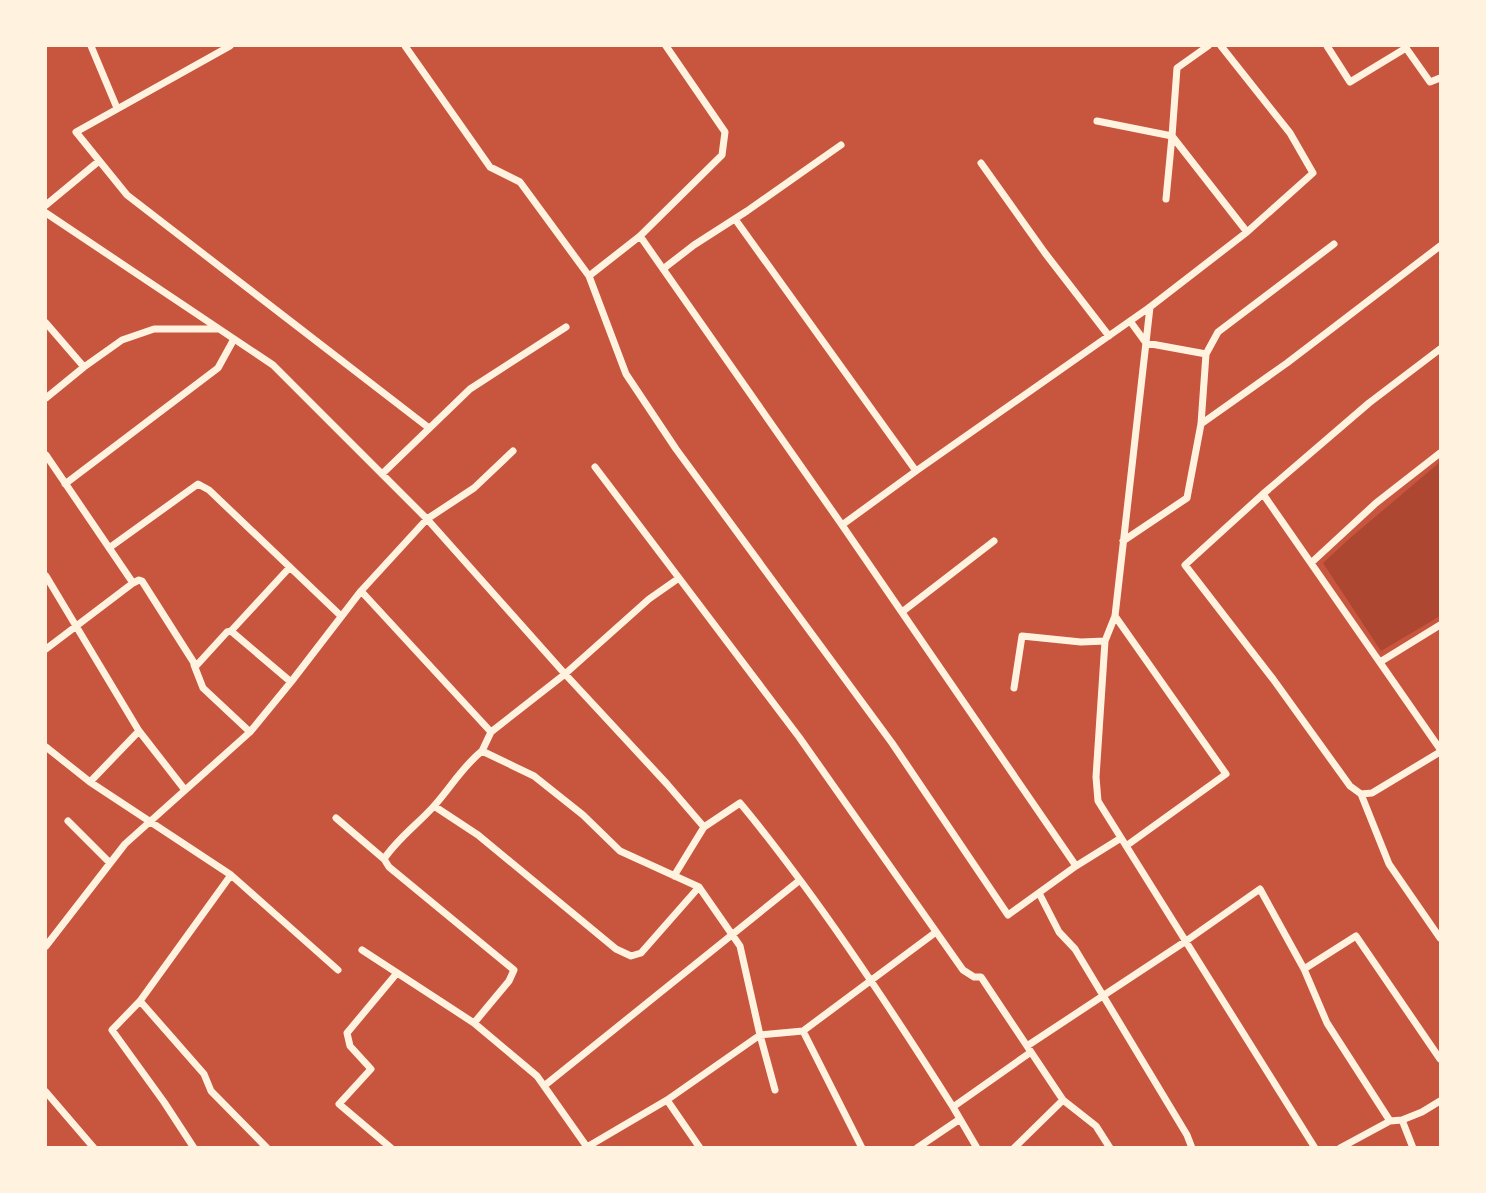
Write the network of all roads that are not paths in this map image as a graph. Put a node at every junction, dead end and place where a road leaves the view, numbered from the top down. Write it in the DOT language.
graph roads {
  1 [pos="91,46"];
  2 [pos="226,46"];
  3 [pos="405,46"];
  4 [pos="666,46"];
  5 [pos="1208,46"];
  6 [pos="1221,46"];
  7 [pos="1327,46"];
  8 [pos="1405,47"];
  9 [pos="1440,78"];
  10 [pos="117,108"];
  11 [pos="1097,121"];
  12 [pos="1172,136"];
  13 [pos="841,145"];
  14 [pos="99,161"];
  15 [pos="981,163"];
  16 [pos="1166,199"];
  17 [pos="46,205"];
  18 [pos="46,213"];
  19 [pos="735,219"];
  20 [pos="1247,232"];
  21 [pos="640,236"];
  22 [pos="1334,244"];
  23 [pos="1440,246"];
  24 [pos="663,269"];
  25 [pos="589,276"];
  26 [pos="1150,307"];
  27 [pos="1130,321"];
  28 [pos="46,323"];
  29 [pos="566,327"];
  30 [pos="219,329"];
  31 [pos="1109,336"];
  32 [pos="234,339"];
  33 [pos="1146,343"];
  34 [pos="1440,349"];
  35 [pos="1206,354"];
  36 [pos="84,366"];
  37 [pos="46,398"];
  38 [pos="1201,424"];
  39 [pos="429,428"];
  40 [pos="513,451"];
  41 [pos="1440,453"];
  42 [pos="46,455"];
  43 [pos="595,467"];
  44 [pos="916,471"];
  45 [pos="382,474"];
  46 [pos="65,484"];
  47 [pos="1263,494"];
  48 [pos="427,519"];
  49 [pos="842,526"];
  50 [pos="994,541"];
  51 [pos="1123,541"];
  52 [pos="109,548"];
  53 [pos="1311,563"];
  54 [pos="290,567"];
  55 [pos="46,576"];
  56 [pos="679,578"];
  57 [pos="133,583"];
  58 [pos="361,591"];
  59 [pos="902,612"];
  60 [pos="1115,616"];
  61 [pos="341,617"];
  62 [pos="1440,625"];
  63 [pos="76,626"];
  64 [pos="231,631"];
  65 [pos="1105,642"];
  66 [pos="46,649"];
  67 [pos="1380,662"];
  68 [pos="194,665"];
  69 [pos="565,674"];
  70 [pos="291,682"];
  71 [pos="1014,688"];
  72 [pos="139,731"];
  73 [pos="250,732"];
  74 [pos="491,732"];
  75 [pos="46,747"];
  76 [pos="482,751"];
  77 [pos="1440,751"];
  78 [pos="90,782"];
  79 [pos="184,790"];
  80 [pos="1361,794"];
  81 [pos="434,806"];
  82 [pos="335,818"];
  83 [pos="68,821"];
  84 [pos="151,821"];
  85 [pos="704,827"];
  86 [pos="1121,838"];
  87 [pos="1126,846"];
  88 [pos="384,859"];
  89 [pos="110,863"];
  90 [pos="1076,866"];
  91 [pos="231,874"];
  92 [pos="674,876"];
  93 [pos="800,880"];
  94 [pos="699,887"];
  95 [pos="1039,893"];
  96 [pos="936,932"];
  97 [pos="732,935"];
  98 [pos="1440,938"];
  99 [pos="1186,942"];
  100 [pos="46,946"];
  101 [pos="362,950"];
  102 [pos="1304,969"];
  103 [pos="338,970"];
  104 [pos="397,973"];
  105 [pos="871,980"];
  106 [pos="1102,996"];
  107 [pos="140,1001"];
  108 [pos="474,1023"];
  109 [pos="803,1031"];
  110 [pos="761,1035"];
  111 [pos="1029,1049"];
  112 [pos="1440,1059"];
  113 [pos="544,1086"];
  114 [pos="775,1090"];
  115 [pos="46,1093"];
  116 [pos="667,1100"];
  117 [pos="1063,1100"];
  118 [pos="1440,1101"];
  119 [pos="953,1107"];
  120 [pos="960,1119"];
  121 [pos="1402,1120"];
  122 [pos="1390,1121"];
  123 [pos="94,1147"];
  124 [pos="194,1147"];
  125 [pos="267,1147"];
  126 [pos="391,1147"];
  127 [pos="700,1147"];
  128 [pos="862,1147"];
  129 [pos="917,1147"];
  130 [pos="977,1147"];
  131 [pos="1014,1147"];
  132 [pos="1110,1147"];
  133 [pos="1192,1147"];
  134 [pos="1315,1147"];
  135 [pos="1340,1147"];
  136 [pos="1413,1147"];
  1 -- 10 [label="street"];
  2 -- 10 [label="street"];
  3 -- 25 [label="street"];
  4 -- 21 [label="street"];
  5 -- 12 [label="street"];
  6 -- 20 [label="street"];
  7 -- 8 [label="street"];
  8 -- 9 [label="street"];
  10 -- 14 [label="street"];
  11 -- 12 [label="street"];
  12 -- 16 [label="street"];
  12 -- 20 [label="street"];
  13 -- 19 [label="street"];
  14 -- 17 [label="street"];
  14 -- 39 [label="street"];
  15 -- 31 [label="street"];
  18 -- 30 [label="street"];
  19 -- 24 [label="street"];
  19 -- 44 [label="street"];
  20 -- 26 [label="street"];
  21 -- 24 [label="street"];
  21 -- 25 [label="street"];
  22 -- 35 [label="street"];
  23 -- 38 [label="street"];
  24 -- 49 [label="street"];
  25 -- 95 [label="street"];
  26 -- 27 [label="street"];
  26 -- 33 [label="street"];
  27 -- 31 [label="street"];
  27 -- 33 [label="street"];
  28 -- 36 [label="street"];
  29 -- 39 [label="street"];
  30 -- 32 [label="street"];
  30 -- 36 [label="street"];
  31 -- 44 [label="street"];
  32 -- 45 [label="street"];
  32 -- 46 [label="street"];
  33 -- 35 [label="street"];
  33 -- 51 [label="street"];
  34 -- 47 [label="street"];
  35 -- 38 [label="street"];
  36 -- 37 [label="street"];
  38 -- 51 [label="street"];
  39 -- 45 [label="street"];
  40 -- 48 [label="street"];
  41 -- 53 [label="street"];
  42 -- 46 [label="street"];
  43 -- 56 [label="street"];
  44 -- 49 [label="street"];
  45 -- 48 [label="street"];
  46 -- 52 [label="street"];
  47 -- 53 [label="street"];
  47 -- 80 [label="street"];
  48 -- 58 [label="street"];
  48 -- 69 [label="street"];
  49 -- 59 [label="street"];
  50 -- 59 [label="street"];
  51 -- 60 [label="street"];
  52 -- 54 [label="street"];
  52 -- 57 [label="street"];
  53 -- 67 [label="street"];
  54 -- 61 [label="street"];
  54 -- 64 [label="street"];
  55 -- 63 [label="street"];
  56 -- 69 [label="street"];
  56 -- 96 [label="street"];
  57 -- 63 [label="street"];
  57 -- 68 [label="street"];
  58 -- 61 [label="street"];
  58 -- 74 [label="street"];
  59 -- 90 [label="street"];
  60 -- 65 [label="street"];
  60 -- 87 [label="street"];
  61 -- 70 [label="street"];
  62 -- 67 [label="street"];
  63 -- 66 [label="street"];
  63 -- 72 [label="street"];
  64 -- 68 [label="street"];
  64 -- 70 [label="street"];
  65 -- 71 [label="street"];
  65 -- 86 [label="street"];
  67 -- 77 [label="street"];
  68 -- 73 [label="street"];
  69 -- 74 [label="street"];
  69 -- 85 [label="street"];
  70 -- 73 [label="street"];
  72 -- 78 [label="street"];
  72 -- 79 [label="street"];
  73 -- 79 [label="street"];
  74 -- 76 [label="street"];
  75 -- 78 [label="street"];
  76 -- 81 [label="street"];
  76 -- 92 [label="street"];
  77 -- 80 [label="street"];
  78 -- 84 [label="street"];
  79 -- 84 [label="street"];
  80 -- 98 [label="street"];
  81 -- 88 [label="street"];
  81 -- 94 [label="street"];
  82 -- 88 [label="street"];
  83 -- 89 [label="street"];
  84 -- 89 [label="street"];
  84 -- 91 [label="street"];
  85 -- 92 [label="street"];
  85 -- 93 [label="street"];
  86 -- 87 [label="street"];
  86 -- 90 [label="street"];
  87 -- 99 [label="street"];
  88 -- 108 [label="street"];
  89 -- 100 [label="street"];
  90 -- 95 [label="street"];
  91 -- 103 [label="street"];
  91 -- 107 [label="street"];
  92 -- 94 [label="street"];
  93 -- 97 [label="street"];
  93 -- 105 [label="street"];
  94 -- 97 [label="street"];
  95 -- 106 [label="street"];
  96 -- 105 [label="street"];
  96 -- 111 [label="street"];
  97 -- 110 [label="street"];
  97 -- 113 [label="street"];
  99 -- 102 [label="street"];
  99 -- 106 [label="street"];
  99 -- 134 [label="street"];
  101 -- 104 [label="street"];
  102 -- 112 [label="street"];
  102 -- 122 [label="street"];
  104 -- 108 [label="street"];
  104 -- 126 [label="street"];
  105 -- 109 [label="street"];
  105 -- 119 [label="street"];
  106 -- 111 [label="street"];
  106 -- 133 [label="street"];
  107 -- 124 [label="street"];
  107 -- 125 [label="street"];
  108 -- 113 [label="street"];
  109 -- 110 [label="street"];
  109 -- 128 [label="street"];
  110 -- 114 [label="street"];
  110 -- 116 [label="street"];
  111 -- 117 [label="street"];
  111 -- 119 [label="street"];
  113 -- 116 [label="street"];
  115 -- 123 [label="street"];
  116 -- 127 [label="street"];
  117 -- 131 [label="street"];
  117 -- 132 [label="street"];
  118 -- 121 [label="street"];
  119 -- 120 [label="street"];
  120 -- 129 [label="street"];
  120 -- 130 [label="street"];
  121 -- 122 [label="street"];
  121 -- 136 [label="street"];
  122 -- 135 [label="street"];
}
